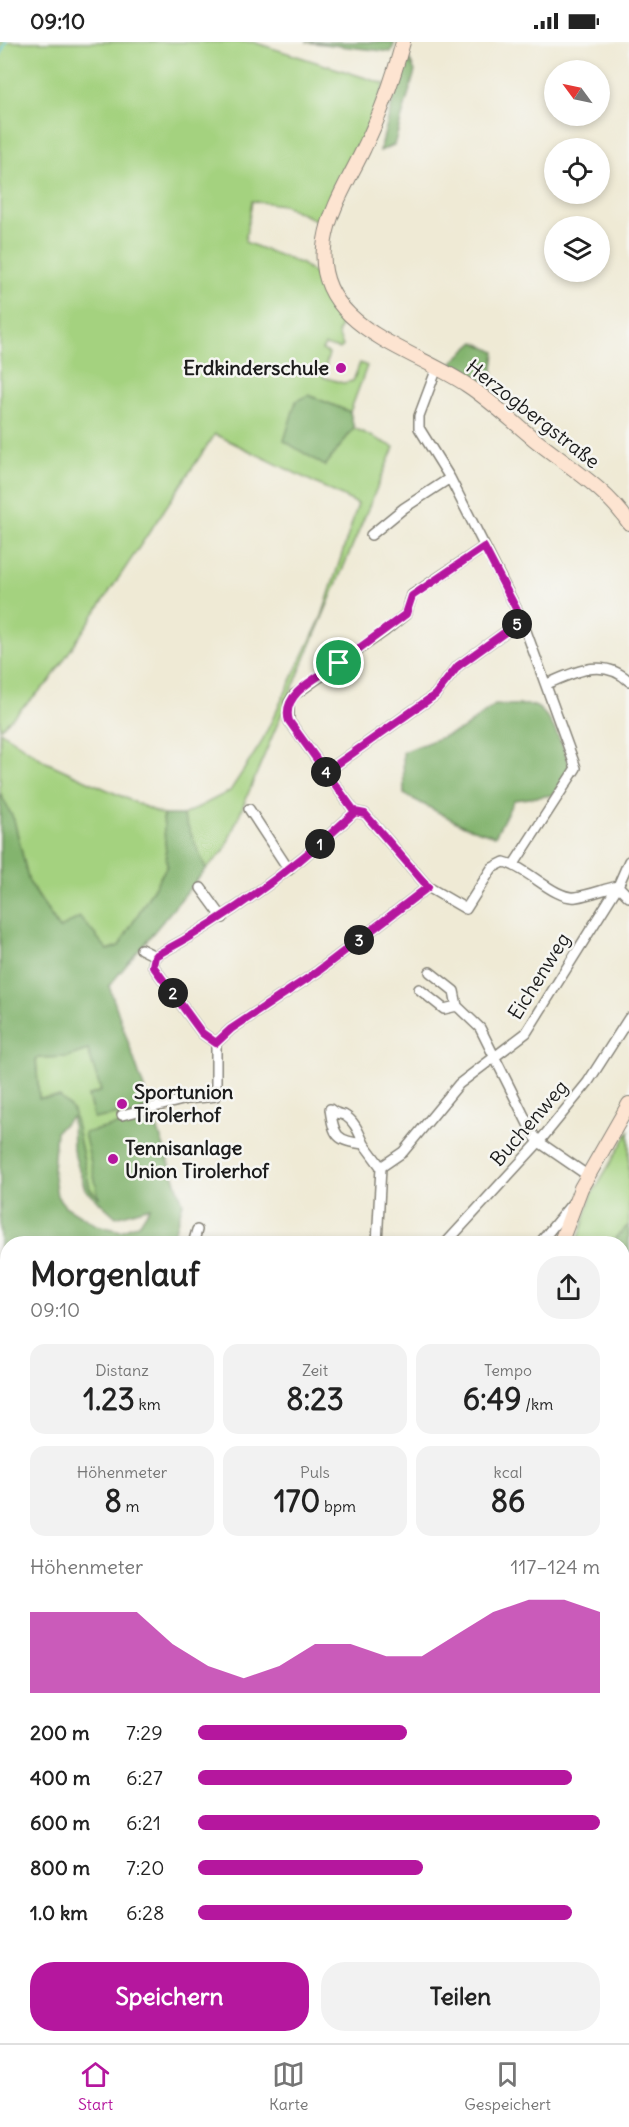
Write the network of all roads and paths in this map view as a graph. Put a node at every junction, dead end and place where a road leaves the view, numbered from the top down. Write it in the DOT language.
graph roads {
  1 [pos="403,42"];
  2 [pos="437,368"];
  3 [pos="450,478"];
  4 [pos="629,523"];
  5 [pos="371,535"];
  6 [pos="484,547"];
  7 [pos="522,620"];
  8 [pos="629,681"];
  9 [pos="547,684"];
  10 [pos="326,772"];
  11 [pos="249,810"];
  12 [pos="355,812"];
  13 [pos="629,861"];
  14 [pos="514,864"];
  15 [pos="289,870"];
  16 [pos="618,886"];
  17 [pos="428,887"];
  18 [pos="201,888"];
  19 [pos="629,897"];
  20 [pos="223,918"];
  21 [pos="141,949"];
  22 [pos="154,961"];
  23 [pos="430,972"];
  24 [pos="419,989"];
  25 [pos="457,1006"];
  26 [pos="629,1018"];
  27 [pos="216,1043"];
  28 [pos="494,1057"];
  29 [pos="629,1104"];
  30 [pos="122,1115"];
  31 [pos="539,1142"];
  32 [pos="364,1144"];
  33 [pos="381,1167"];
  34 [pos="587,1175"];
  35 [pos="576,1199"];
  36 [pos="196,1230"];
  37 [pos="195,1236"];
  38 [pos="377,1236"];
  39 [pos="452,1236"];
  40 [pos="546,1236"];
  41 [pos="563,1236"];
  1 -- 2 [label="main road, Herzogbergstraße"];
  2 -- 3 [label="street"];
  2 -- 4 [label="main road, Herzogbergstraße"];
  3 -- 5 [label="street"];
  3 -- 6 [label="street"];
  6 -- 7 [label="street"];
  6 -- 10 [label="street"];
  7 -- 9 [label="street"];
  7 -- 10 [label="street"];
  8 -- 9 [label="street"];
  9 -- 14 [label="street"];
  10 -- 12 [label="street"];
  11 -- 15 [label="street"];
  12 -- 15 [label="street"];
  12 -- 17 [label="street"];
  13 -- 16 [label="street, Eichenweg"];
  14 -- 16 [label="street"];
  14 -- 17 [label="street"];
  15 -- 20 [label="street"];
  16 -- 19 [label="street"];
  16 -- 28 [label="street, Eichenweg"];
  17 -- 27 [label="street"];
  18 -- 20 [label="street"];
  20 -- 22 [label="street"];
  21 -- 22 [label="street"];
  22 -- 27 [label="street"];
  23 -- 25 [label="street"];
  24 -- 25 [label="street"];
  25 -- 28 [label="street"];
  26 -- 31 [label="street, Buchenweg"];
  27 -- 30 [label="street"];
  28 -- 31 [label="street"];
  28 -- 33 [label="street, Eichenweg"];
  29 -- 34 [label="main road"];
  31 -- 34 [label="street"];
  31 -- 39 [label="street, Buchenweg"];
  32 -- 33 [label="street"];
  33 -- 38 [label="street"];
  34 -- 35 [label="main road"];
  35 -- 40 [label="street"];
  35 -- 41 [label="main road"];
  36 -- 37 [label="street"];
}
